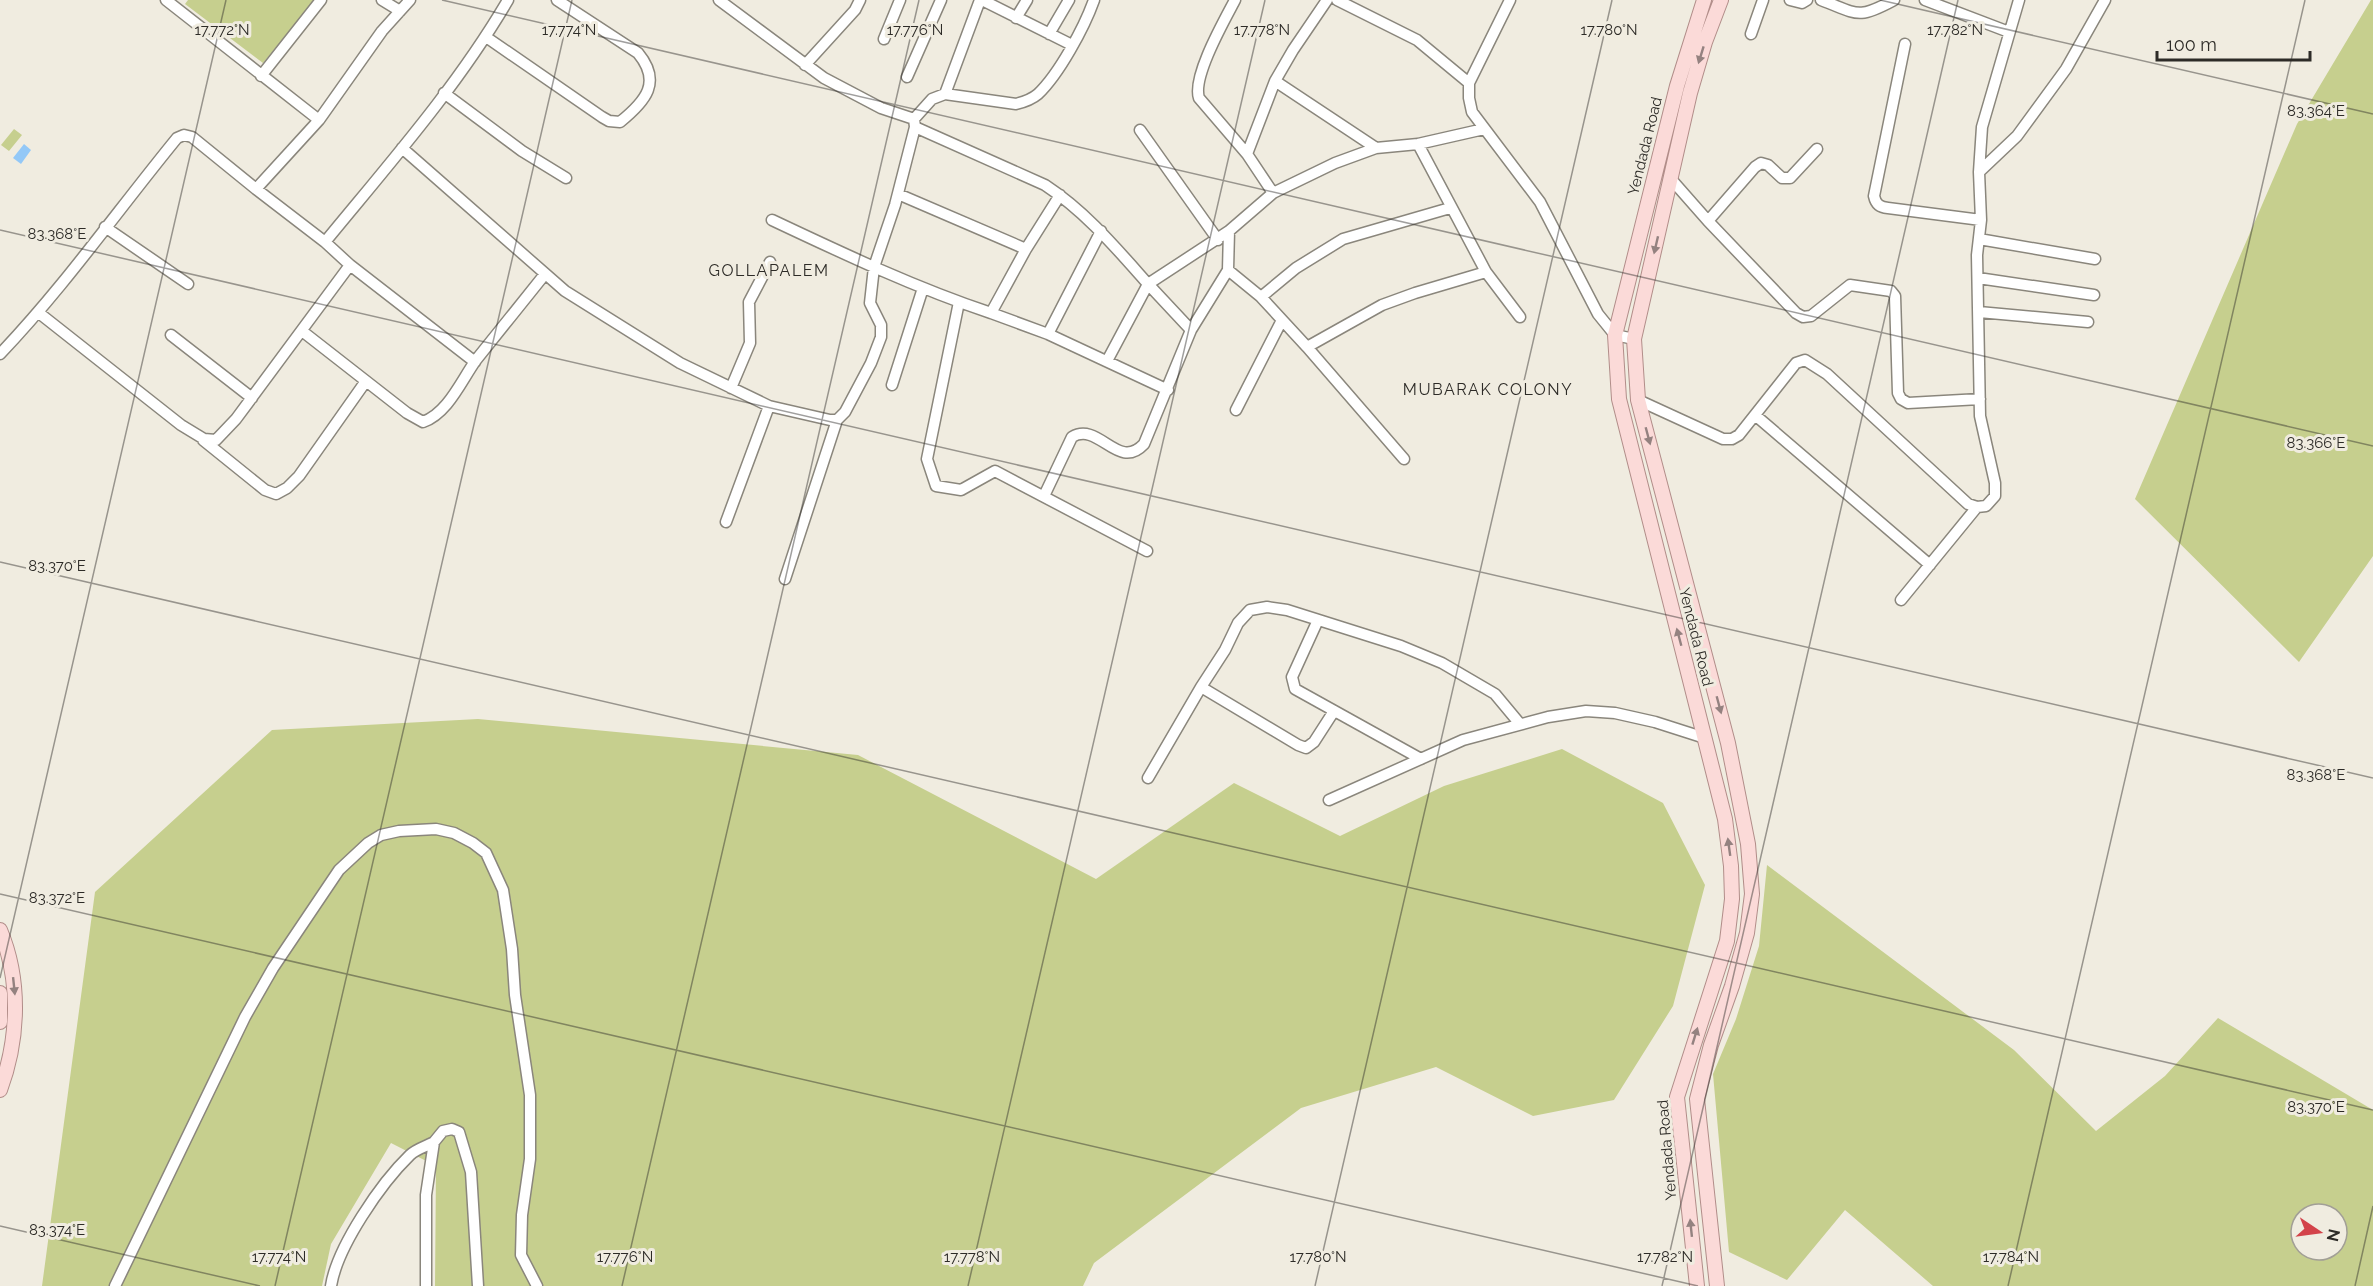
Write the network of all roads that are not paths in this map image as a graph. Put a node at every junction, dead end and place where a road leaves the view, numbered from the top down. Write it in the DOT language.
graph roads {
  1 [pos="321,0"];
  2 [pos="382,0"];
  3 [pos="410,0"];
  4 [pos="508,0"];
  5 [pos="557,0"];
  6 [pos="719,0"];
  7 [pos="860,0"];
  8 [pos="900,0"];
  9 [pos="942,0"];
  10 [pos="981,0"];
  11 [pos="1027,0"];
  12 [pos="1069,0"];
  13 [pos="1094,0"];
  14 [pos="1235,0"];
  15 [pos="1327,0"];
  16 [pos="1339,0"];
  17 [pos="1509,0"];
  18 [pos="1704,0"];
  19 [pos="1764,0"];
  20 [pos="1790,0"];
  21 [pos="1807,0"];
  22 [pos="1821,0"];
  23 [pos="1894,0"];
  24 [pos="1925,0"];
  25 [pos="2019,0"];
  26 [pos="2105,0"];
  27 [pos="170,1"];
  28 [pos="1720,3"];
  29 [pos="400,11"];
  30 [pos="1016,18"];
  31 [pos="2009,32"];
  32 [pos="1049,34"];
  33 [pos="1751,34"];
  34 [pos="486,37"];
  35 [pos="884,39"];
  36 [pos="1905,44"];
  37 [pos="1072,45"];
  38 [pos="805,65"];
  39 [pos="261,76"];
  40 [pos="907,77"];
  41 [pos="1275,81"];
  42 [pos="1469,83"];
  43 [pos="444,93"];
  44 [pos="945,94"];
  45 [pos="319,120"];
  46 [pos="915,123"];
  47 [pos="1485,129"];
  48 [pos="1140,130"];
  49 [pos="1418,144"];
  50 [pos="402,148"];
  51 [pos="1376,148"];
  52 [pos="1817,149"];
  53 [pos="1247,154"];
  54 [pos="1979,172"];
  55 [pos="566,178"];
  56 [pos="1671,179"];
  57 [pos="256,189"];
  58 [pos="1273,193"];
  59 [pos="898,194"];
  60 [pos="1060,195"];
  61 [pos="1450,208"];
  62 [pos="772,220"];
  63 [pos="1981,220"];
  64 [pos="1708,221"];
  65 [pos="105,227"];
  66 [pos="1101,231"];
  67 [pos="1229,231"];
  68 [pos="1979,239"];
  69 [pos="1218,240"];
  70 [pos="325,242"];
  71 [pos="1026,249"];
  72 [pos="2095,259"];
  73 [pos="770,262"];
  74 [pos="350,265"];
  75 [pos="874,267"];
  76 [pos="1228,270"];
  77 [pos="1486,272"];
  78 [pos="545,273"];
  79 [pos="1978,278"];
  80 [pos="188,284"];
  81 [pos="1148,284"];
  82 [pos="923,288"];
  83 [pos="2094,295"];
  84 [pos="1261,297"];
  85 [pos="959,303"];
  86 [pos="1979,312"];
  87 [pos="39,313"];
  88 [pos="991,313"];
  89 [pos="1520,317"];
  90 [pos="1282,320"];
  91 [pos="2088,322"];
  92 [pos="1191,330"];
  93 [pos="302,331"];
  94 [pos="1047,334"];
  95 [pos="171,335"];
  96 [pos="1616,335"];
  97 [pos="1634,339"];
  98 [pos="1307,347"];
  99 [pos="0,354"];
  100 [pos="1107,361"];
  101 [pos="475,362"];
  102 [pos="366,381"];
  103 [pos="892,385"];
  104 [pos="731,388"];
  105 [pos="1168,390"];
  106 [pos="252,398"];
  107 [pos="1980,399"];
  108 [pos="1638,400"];
  109 [pos="769,406"];
  110 [pos="1236,410"];
  111 [pos="1755,416"];
  112 [pos="837,420"];
  113 [pos="198,436"];
  114 [pos="1404,459"];
  115 [pos="1044,496"];
  116 [pos="1977,507"];
  117 [pos="726,522"];
  118 [pos="1147,550"];
  119 [pos="1930,566"];
  120 [pos="785,579"];
  121 [pos="1901,600"];
  122 [pos="1318,620"];
  123 [pos="1201,687"];
  124 [pos="1334,711"];
  125 [pos="1520,724"];
  126 [pos="1705,738"];
  127 [pos="1421,759"];
  128 [pos="1148,778"];
  129 [pos="1329,800"];
  130 [pos="0,930"];
  131 [pos="0,993"];
  132 [pos="0,1022"];
  133 [pos="0,1090"];
  134 [pos="434,1142"];
  135 [pos="116,1286"];
  136 [pos="331,1286"];
  137 [pos="426,1286"];
  138 [pos="478,1286"];
  139 [pos="537,1286"];
  140 [pos="1697,1286"];
  141 [pos="1717,1286"];
  1 -- 39 [label="street"];
  2 -- 29 [label="street"];
  3 -- 29 [label="street"];
  4 -- 34 [label="street"];
  5 -- 34 [label="street"];
  6 -- 38 [label="street"];
  7 -- 38 [label="street"];
  8 -- 35 [label="street"];
  9 -- 40 [label="street"];
  10 -- 30 [label="street"];
  10 -- 44 [label="street"];
  11 -- 30 [label="street"];
  12 -- 32 [label="street"];
  13 -- 37 [label="street"];
  14 -- 53 [label="street"];
  15 -- 41 [label="street"];
  16 -- 42 [label="street"];
  17 -- 42 [label="street"];
  18 -- 28 [label="street"];
  18 -- 96 [label="main road, Yendada Road"];
  19 -- 33 [label="street"];
  20 -- 21 [label="street"];
  22 -- 23 [label="street"];
  24 -- 31 [label="street"];
  25 -- 31 [label="street"];
  26 -- 54 [label="street"];
  27 -- 39 [label="street"];
  28 -- 56 [label="main road, Yendada Road, one-way"];
  29 -- 45 [label="street"];
  30 -- 32 [label="street"];
  31 -- 54 [label="street"];
  32 -- 37 [label="street"];
  34 -- 43 [label="street"];
  36 -- 63 [label="street"];
  37 -- 44 [label="street"];
  38 -- 46 [label="street"];
  39 -- 45 [label="street"];
  41 -- 51 [label="street"];
  41 -- 53 [label="street"];
  42 -- 47 [label="street"];
  43 -- 50 [label="street"];
  43 -- 55 [label="street"];
  44 -- 46 [label="street"];
  45 -- 57 [label="street"];
  46 -- 59 [label="street"];
  46 -- 60 [label="street"];
  47 -- 49 [label="street"];
  47 -- 96 [label="street"];
  48 -- 69 [label="street"];
  49 -- 51 [label="street"];
  49 -- 61 [label="street"];
  50 -- 70 [label="street"];
  50 -- 78 [label="street"];
  51 -- 58 [label="street"];
  52 -- 64 [label="street"];
  53 -- 58 [label="street"];
  54 -- 63 [label="street"];
  56 -- 64 [label="street"];
  56 -- 97 [label="main road, Yendada Road, one-way"];
  57 -- 65 [label="street"];
  57 -- 70 [label="street"];
  58 -- 67 [label="street"];
  59 -- 71 [label="street"];
  59 -- 75 [label="street"];
  60 -- 66 [label="street"];
  60 -- 71 [label="street"];
  61 -- 77 [label="street"];
  61 -- 84 [label="street"];
  62 -- 75 [label="street"];
  63 -- 68 [label="street"];
  64 -- 107 [label="street"];
  65 -- 80 [label="street"];
  65 -- 87 [label="street"];
  66 -- 81 [label="street"];
  66 -- 94 [label="street"];
  67 -- 69 [label="street"];
  67 -- 76 [label="street"];
  68 -- 72 [label="street"];
  68 -- 79 [label="street"];
  69 -- 81 [label="street"];
  70 -- 74 [label="street"];
  71 -- 88 [label="street"];
  73 -- 104 [label="street"];
  74 -- 93 [label="street"];
  74 -- 101 [label="street"];
  75 -- 82 [label="street"];
  75 -- 112 [label="street"];
  76 -- 84 [label="street"];
  76 -- 92 [label="street"];
  77 -- 89 [label="street"];
  77 -- 98 [label="street"];
  78 -- 101 [label="street"];
  78 -- 104 [label="street"];
  79 -- 83 [label="street"];
  79 -- 86 [label="street"];
  81 -- 92 [label="street"];
  81 -- 100 [label="street"];
  82 -- 85 [label="street"];
  82 -- 103 [label="street"];
  84 -- 90 [label="street"];
  85 -- 88 [label="street"];
  85 -- 115 [label="street"];
  86 -- 91 [label="street"];
  86 -- 107 [label="street"];
  87 -- 99 [label="street"];
  87 -- 113 [label="street"];
  88 -- 94 [label="street"];
  90 -- 98 [label="street"];
  90 -- 110 [label="street"];
  92 -- 105 [label="street"];
  93 -- 102 [label="street"];
  93 -- 106 [label="street"];
  94 -- 100 [label="street"];
  95 -- 106 [label="street"];
  96 -- 97 [label="street"];
  126 -- 96 [label="main road, Yendada Road, one-way"];
  97 -- 108 [label="main road, Yendada Road"];
  98 -- 114 [label="street"];
  100 -- 105 [label="street"];
  101 -- 102 [label="street"];
  102 -- 113 [label="street"];
  104 -- 109 [label="street"];
  105 -- 115 [label="street"];
  106 -- 113 [label="street"];
  107 -- 116 [label="street"];
  108 -- 111 [label="street"];
  108 -- 141 [label="main road, Yendada Road, one-way"];
  109 -- 112 [label="street"];
  109 -- 117 [label="street"];
  111 -- 116 [label="street"];
  111 -- 119 [label="street"];
  112 -- 120 [label="street"];
  115 -- 118 [label="street"];
  116 -- 119 [label="street"];
  119 -- 121 [label="street"];
  122 -- 123 [label="street"];
  122 -- 124 [label="street"];
  122 -- 125 [label="street"];
  123 -- 124 [label="street"];
  123 -- 128 [label="street"];
  124 -- 127 [label="street"];
  125 -- 126 [label="street"];
  125 -- 127 [label="street"];
  140 -- 126 [label="main road, Yendada Road, one-way"];
  127 -- 129 [label="street"];
  130 -- 133 [label="main road, one-way"];
  131 -- 132 [label="main road"];
  134 -- 136 [label="street"];
  134 -- 137 [label="street"];
  134 -- 138 [label="street"];
  135 -- 139 [label="street"];
}
